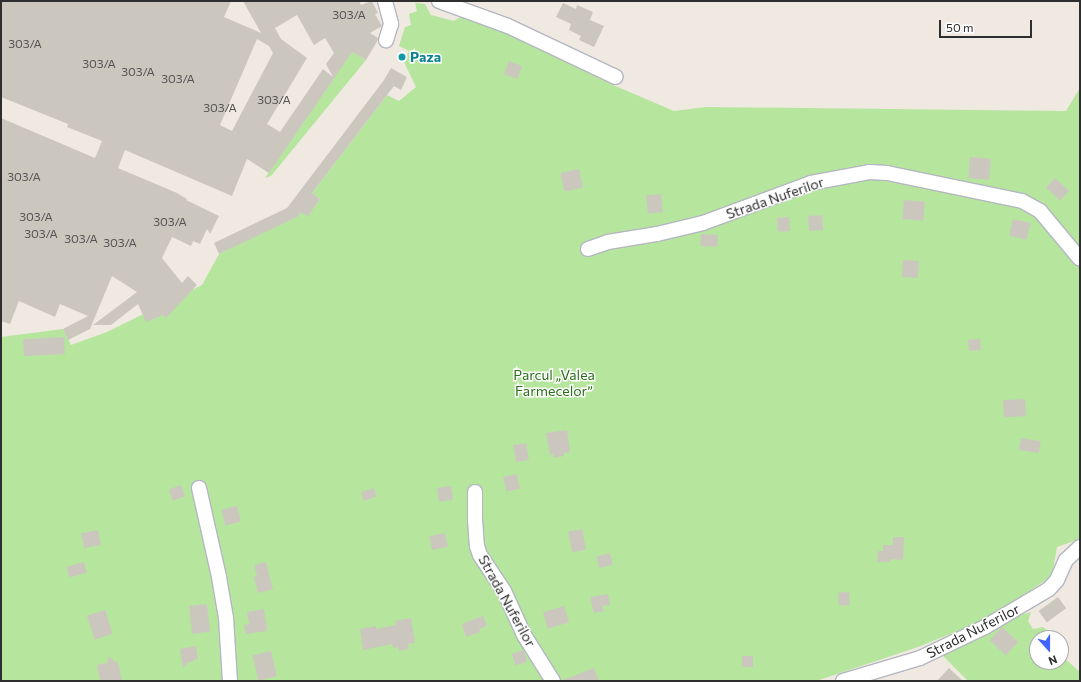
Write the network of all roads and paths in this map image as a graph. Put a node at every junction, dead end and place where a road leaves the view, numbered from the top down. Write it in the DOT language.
graph roads {
  1 [pos="385,1"];
  2 [pos="439,1"];
  3 [pos="386,40"];
  4 [pos="616,77"];
  5 [pos="588,249"];
  6 [pos="1080,259"];
  7 [pos="199,488"];
  8 [pos="475,492"];
  9 [pos="1080,548"];
  10 [pos="230,681"];
  11 [pos="553,681"];
  12 [pos="843,681"];
  1 -- 3 [label="street"];
  2 -- 4 [label="street"];
  5 -- 6 [label="street, Strada Nuferilor"];
  7 -- 10 [label="street"];
  8 -- 11 [label="street, Strada Nuferilor"];
  9 -- 12 [label="street, Strada Nuferilor"];
}
